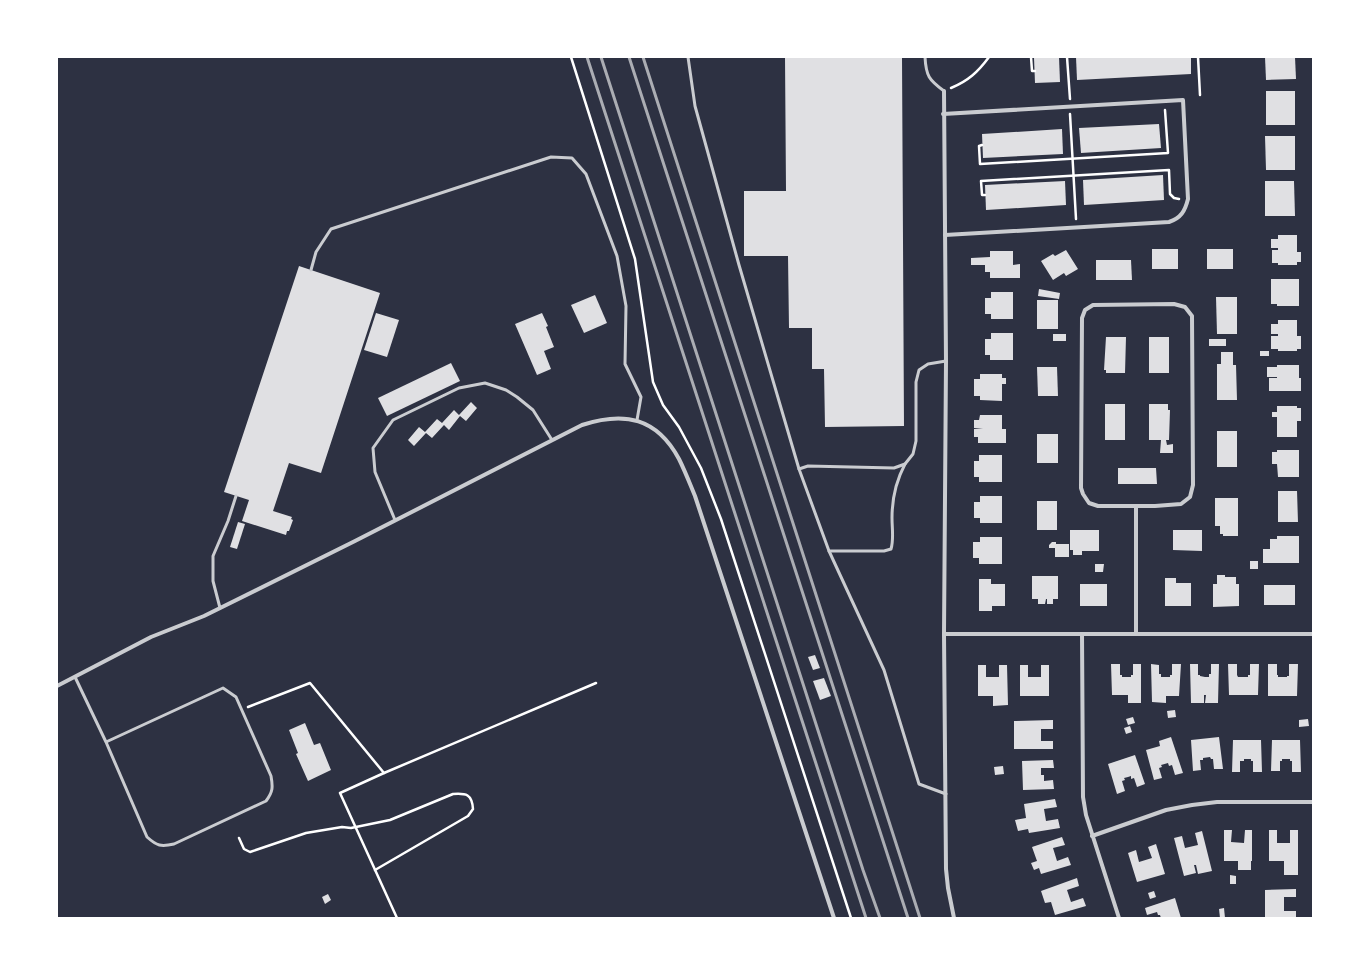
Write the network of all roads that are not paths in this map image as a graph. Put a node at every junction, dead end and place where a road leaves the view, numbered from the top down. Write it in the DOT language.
graph roads {
  1 [pos="688,57"];
  2 [pos="925,57"];
  3 [pos="944,91"];
  4 [pos="943,114"];
  5 [pos="945,235"];
  6 [pos="310,270"];
  7 [pos="946,361"];
  8 [pos="637,420"];
  9 [pos="552,440"];
  10 [pos="905,464"];
  11 [pos="799,469"];
  12 [pos="236,496"];
  13 [pos="1136,507"];
  14 [pos="395,520"];
  15 [pos="829,551"];
  16 [pos="220,608"];
  17 [pos="944,634"];
  18 [pos="1082,634"];
  19 [pos="1136,634"];
  20 [pos="1313,634"];
  21 [pos="75,677"];
  22 [pos="57,686"];
  23 [pos="106,742"];
  24 [pos="946,794"];
  25 [pos="1313,802"];
  26 [pos="1092,836"];
  27 [pos="834,918"];
  28 [pos="954,918"];
  29 [pos="1119,918"];
  1 -- 11 [label="lane"];
  2 -- 3 [label="lane"];
  3 -- 4 [label="street"];
  4 -- 5 [label="street"];
  4 -- 5 [label="street"];
  5 -- 7 [label="street"];
  6 -- 8 [label="lane"];
  7 -- 10 [label="lane"];
  7 -- 17 [label="street"];
  8 -- 9 [label="street"];
  8 -- 27 [label="street"];
  9 -- 14 [label="street"];
  9 -- 14 [label="lane"];
  10 -- 11 [label="lane"];
  10 -- 15 [label="lane"];
  11 -- 15 [label="lane"];
  12 -- 16 [label="lane"];
  13 -- 13 [label="street"];
  13 -- 19 [label="street"];
  14 -- 16 [label="street"];
  15 -- 24 [label="lane"];
  16 -- 21 [label="street"];
  17 -- 18 [label="street"];
  17 -- 24 [label="street"];
  18 -- 19 [label="street"];
  18 -- 26 [label="street"];
  19 -- 20 [label="street"];
  21 -- 22 [label="street"];
  21 -- 23 [label="lane"];
  23 -- 23 [label="lane"];
  24 -- 28 [label="street"];
  25 -- 26 [label="street"];
  26 -- 29 [label="street"];
}
